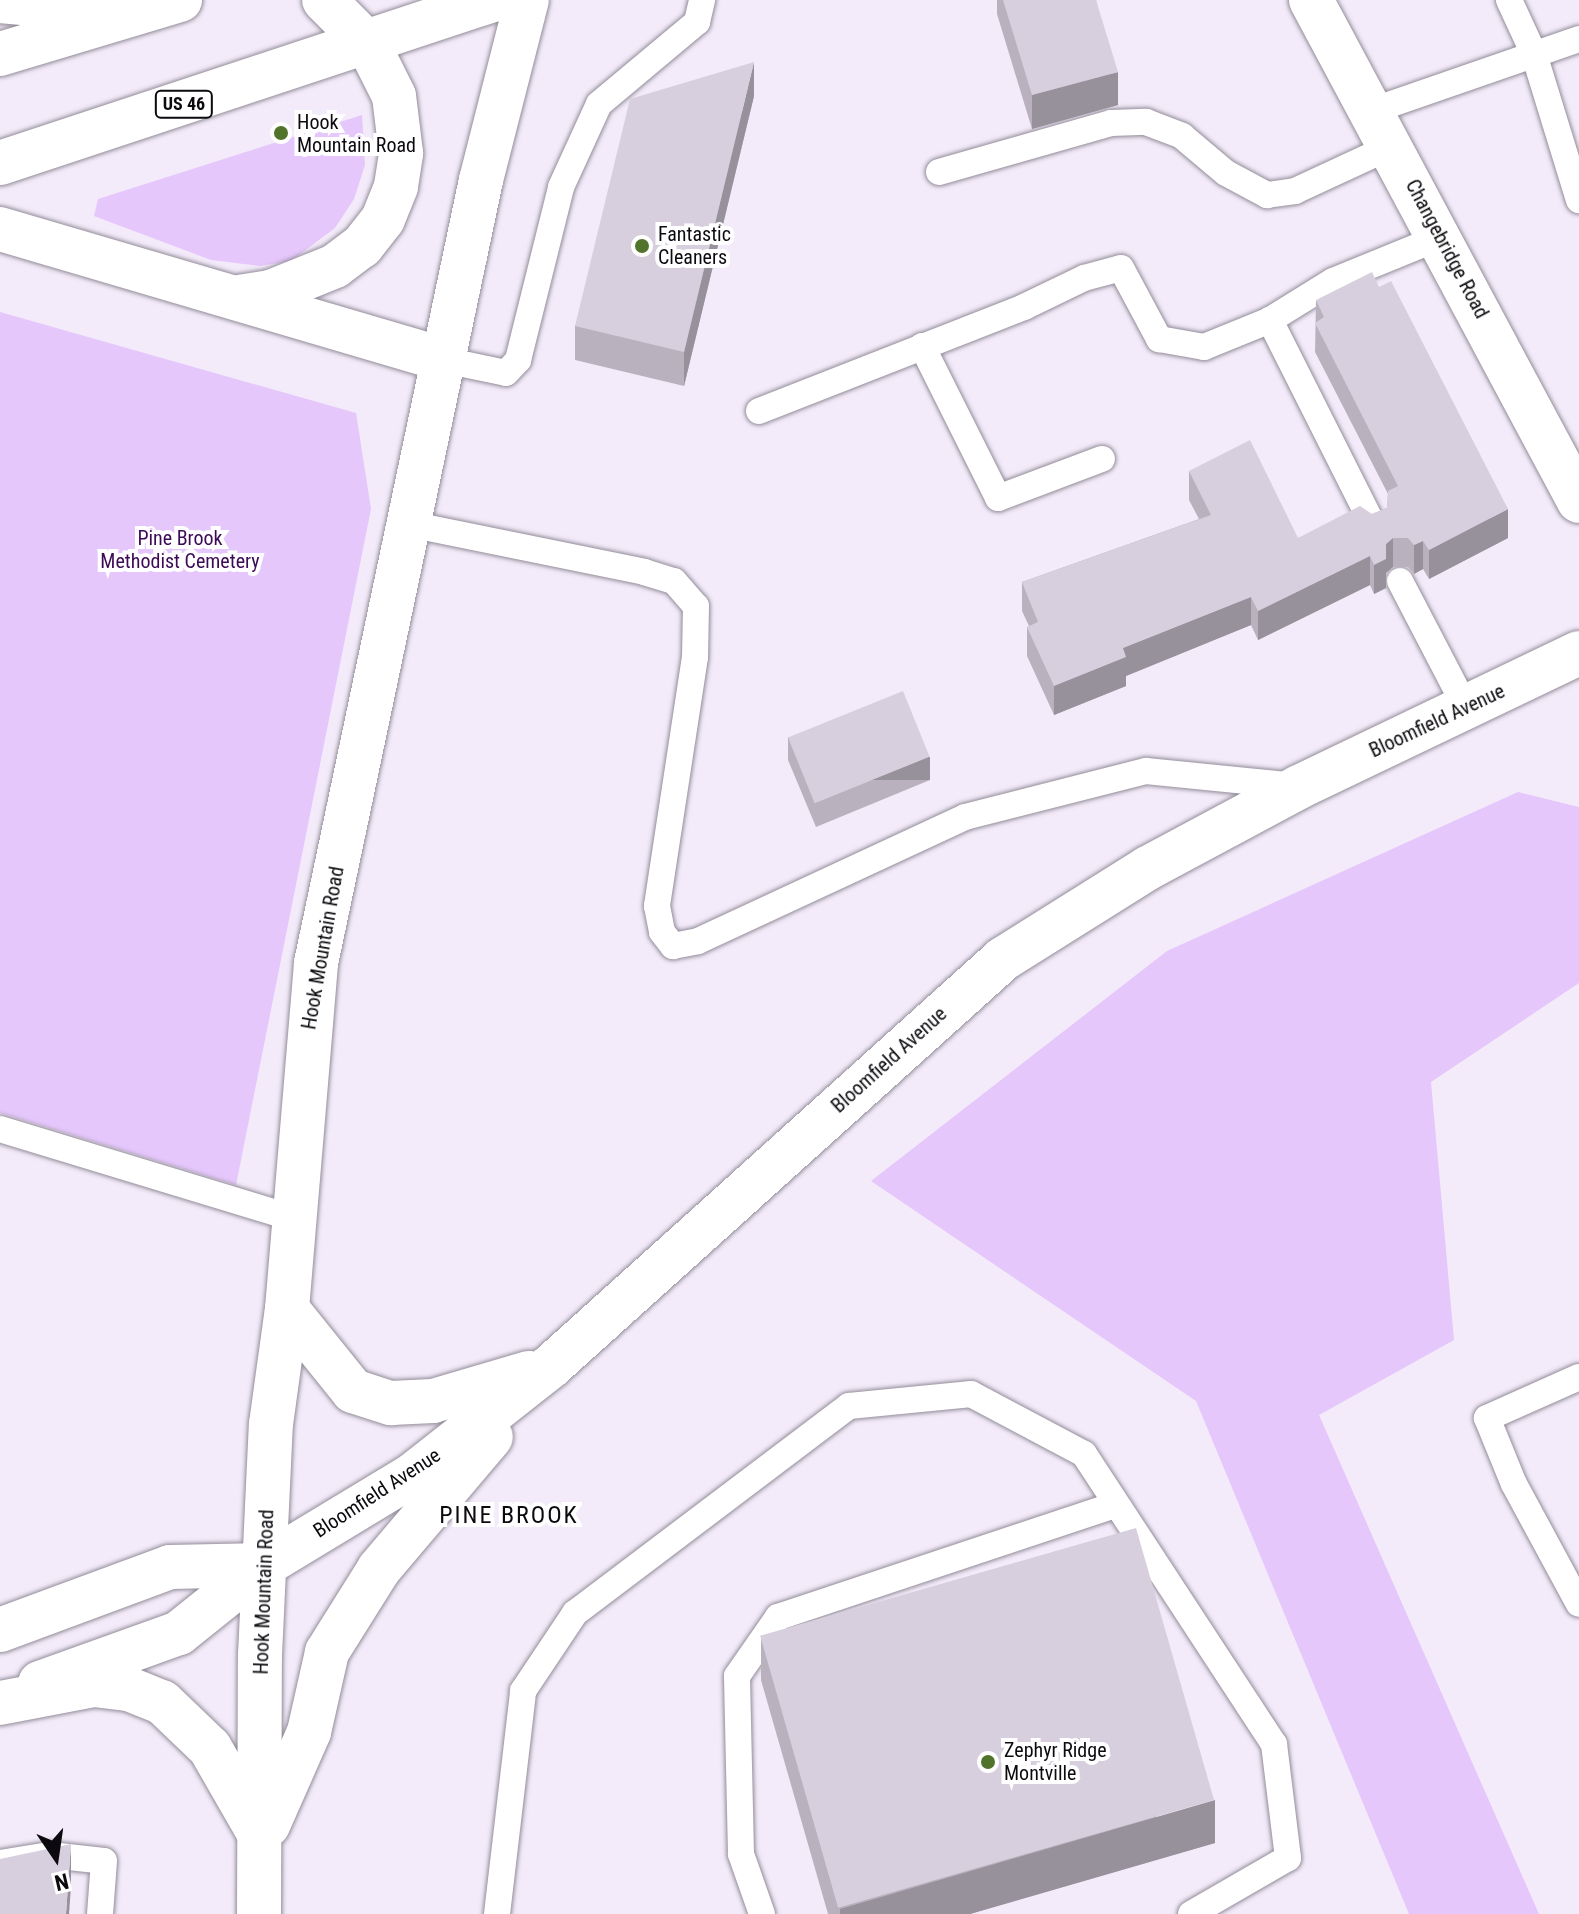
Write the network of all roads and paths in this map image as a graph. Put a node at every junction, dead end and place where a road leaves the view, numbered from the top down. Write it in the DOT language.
graph roads {
  1 [pos="180,0"];
  2 [pos="324,0"];
  3 [pos="493,0"];
  4 [pos="527,0"];
  5 [pos="702,0"];
  6 [pos="1311,0"];
  7 [pos="1509,0"];
  8 [pos="0,1"];
  9 [pos="137,13"];
  10 [pos="1579,39"];
  11 [pos="368,44"];
  12 [pos="0,54"];
  13 [pos="1534,54"];
  14 [pos="1383,128"];
  15 [pos="0,163"];
  16 [pos="939,172"];
  17 [pos="1579,200"];
  18 [pos="0,229"];
  19 [pos="1441,237"];
  20 [pos="237,298"];
  21 [pos="1270,320"];
  22 [pos="922,346"];
  23 [pos="444,360"];
  24 [pos="759,411"];
  25 [pos="1102,459"];
  26 [pos="1579,501"];
  27 [pos="409,524"];
  28 [pos="1374,527"];
  29 [pos="1400,581"];
  30 [pos="1579,653"];
  31 [pos="1466,708"];
  32 [pos="1299,787"];
  33 [pos="0,1129"];
  34 [pos="293,1218"];
  35 [pos="287,1309"];
  36 [pos="550,1367"];
  37 [pos="1579,1377"];
  38 [pos="1115,1505"];
  39 [pos="264,1565"];
  40 [pos="1579,1604"];
  41 [pos="0,1630"];
  42 [pos="0,1697"];
  43 [pos="0,1703"];
  44 [pos="262,1838"];
  45 [pos="0,1863"];
  46 [pos="100,1914"];
  47 [pos="259,1914"];
  48 [pos="497,1914"];
  49 [pos="762,1914"];
  50 [pos="1191,1914"];
  1 -- 9 [label="main road"];
  2 -- 11 [label="main road"];
  3 -- 11 [label="main road, US 46"];
  4 -- 23 [label="main road, Hook Mountain Road"];
  5 -- 23 [label="lane"];
  6 -- 14 [label="main road, Changebridge Road"];
  7 -- 13 [label="lane"];
  8 -- 9 [label="main road"];
  9 -- 12 [label="main road"];
  10 -- 13 [label="lane"];
  11 -- 15 [label="main road, US 46"];
  11 -- 20 [label="main road"];
  13 -- 14 [label="lane"];
  13 -- 17 [label="lane"];
  14 -- 16 [label="lane"];
  14 -- 19 [label="main road, Changebridge Road"];
  18 -- 20 [label="main road"];
  19 -- 21 [label="lane"];
  19 -- 26 [label="main road, Changebridge Road"];
  20 -- 23 [label="main road"];
  21 -- 22 [label="lane"];
  21 -- 28 [label="lane"];
  22 -- 24 [label="lane"];
  22 -- 25 [label="lane"];
  23 -- 27 [label="main road, Hook Mountain Road"];
  27 -- 32 [label="lane"];
  27 -- 34 [label="main road, Hook Mountain Road"];
  29 -- 31 [label="lane"];
  30 -- 31 [label="main road, Bloomfield Avenue"];
  31 -- 32 [label="main road, Bloomfield Avenue"];
  32 -- 36 [label="main road, Bloomfield Avenue"];
  33 -- 34 [label="lane"];
  34 -- 35 [label="main road, Hook Mountain Road"];
  35 -- 36 [label="main road"];
  35 -- 39 [label="main road, Hook Mountain Road"];
  36 -- 39 [label="main road, Bloomfield Avenue"];
  36 -- 44 [label="main road"];
  37 -- 40 [label="lane"];
  38 -- 48 [label="lane"];
  38 -- 49 [label="lane"];
  38 -- 50 [label="lane"];
  39 -- 41 [label="main road"];
  39 -- 42 [label="main road, Bloomfield Avenue"];
  39 -- 44 [label="main road, Hook Mountain Road"];
  43 -- 44 [label="main road"];
  44 -- 47 [label="main road, Hook Mountain Road"];
  45 -- 46 [label="lane"];
}
